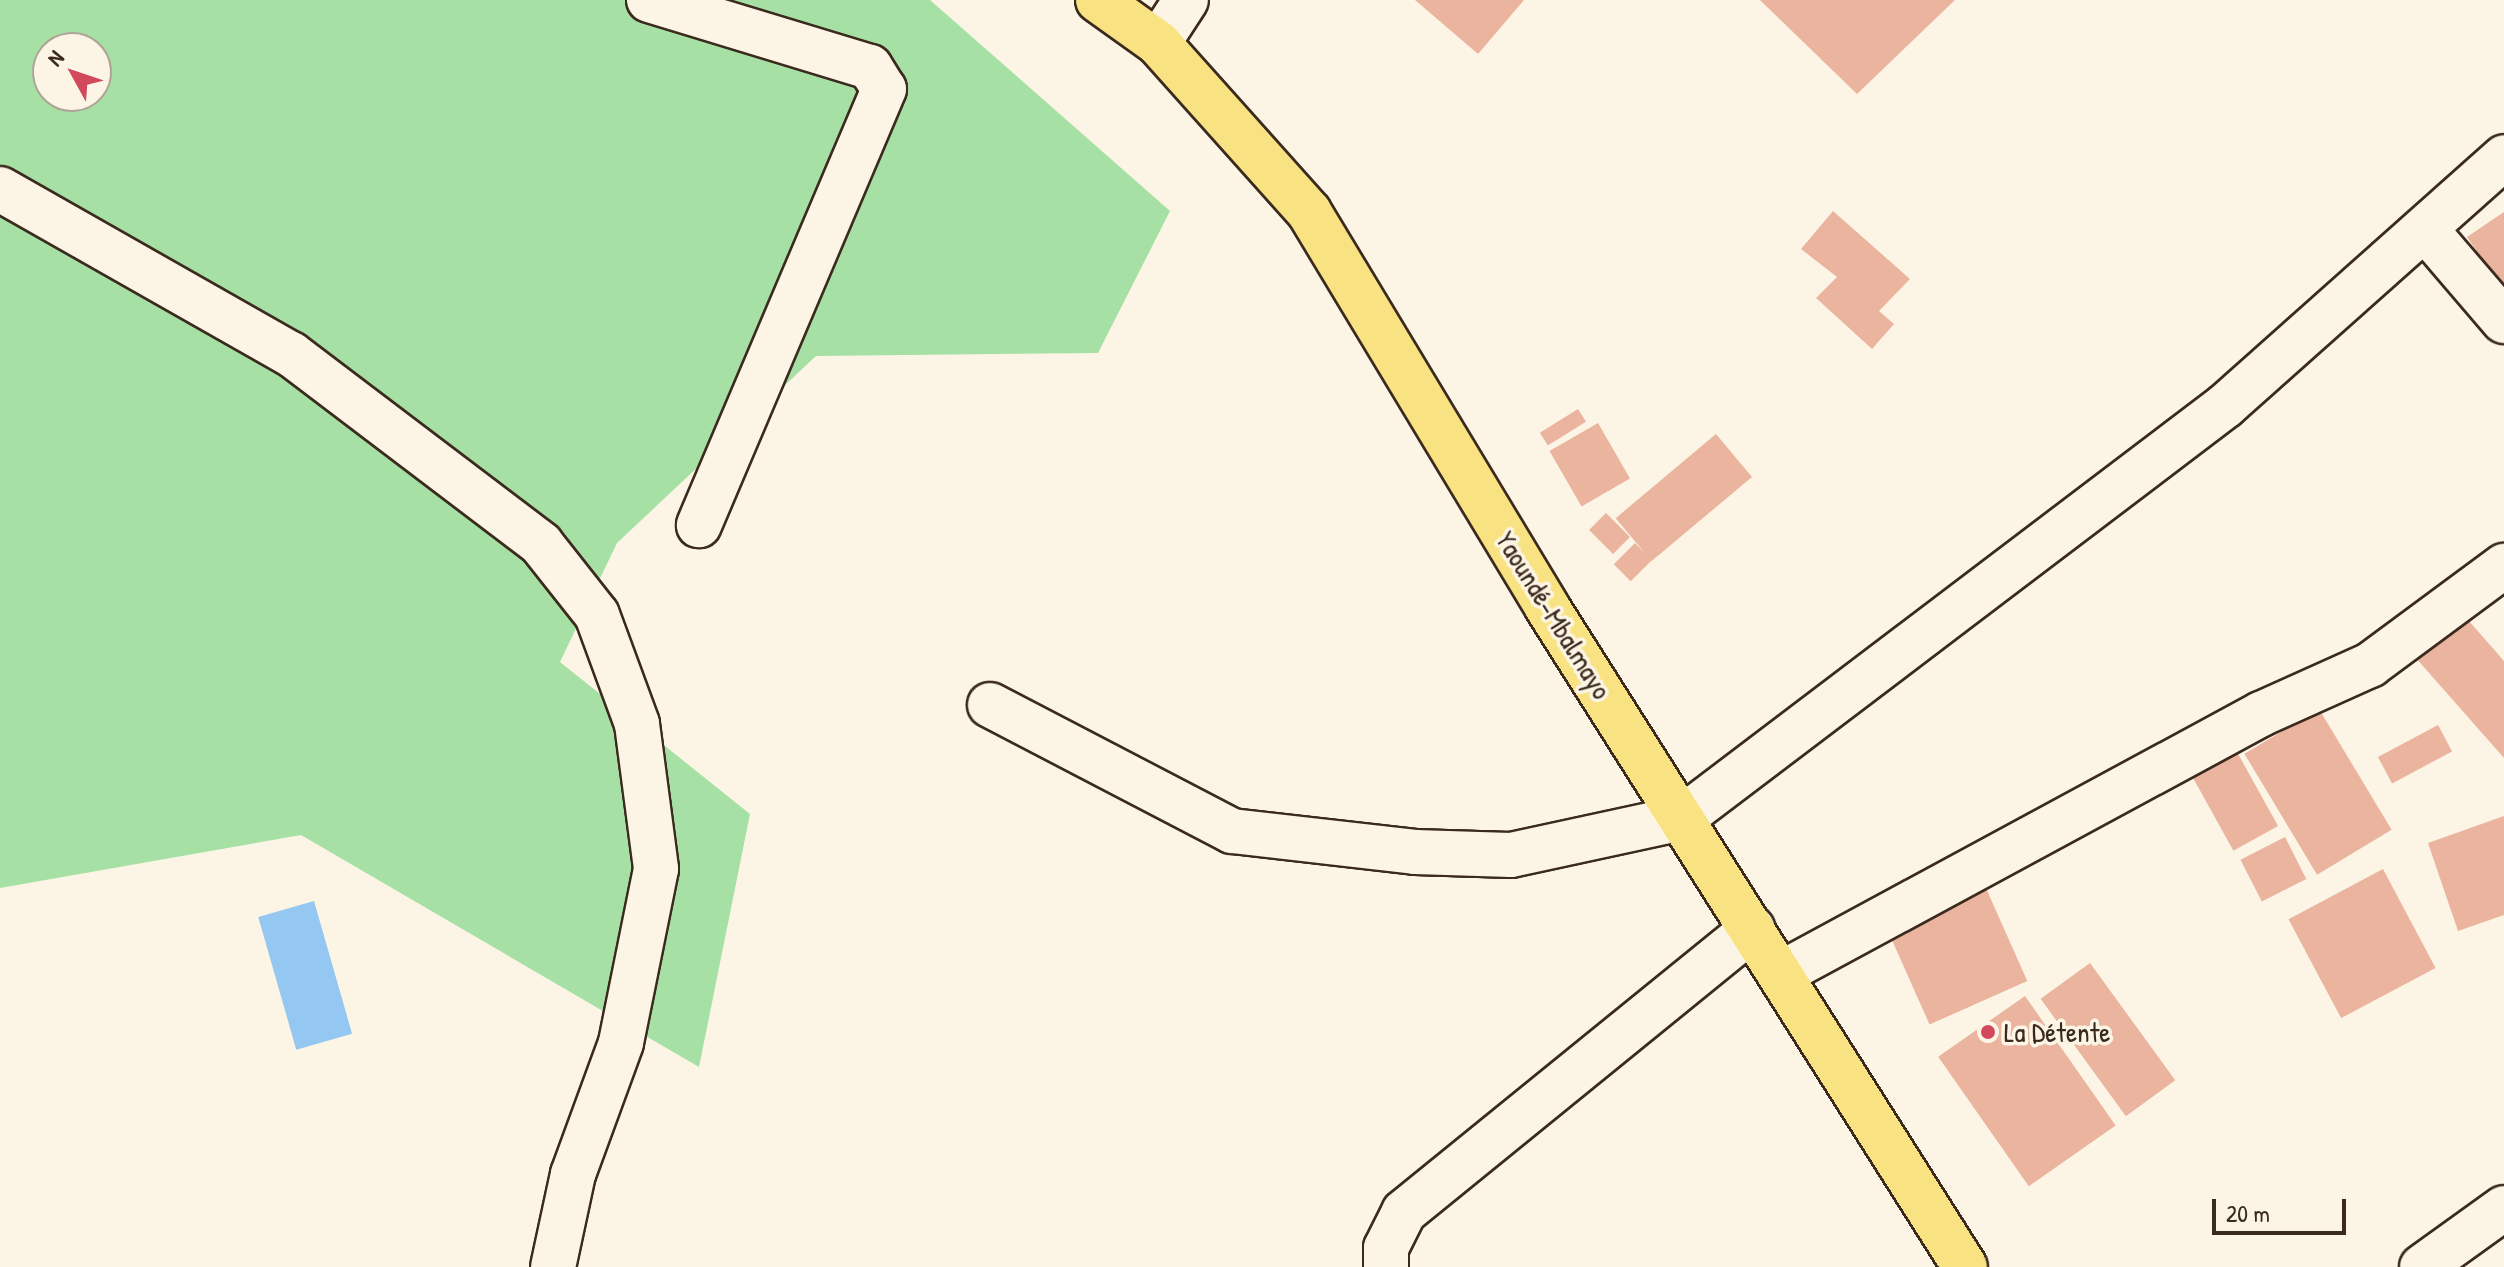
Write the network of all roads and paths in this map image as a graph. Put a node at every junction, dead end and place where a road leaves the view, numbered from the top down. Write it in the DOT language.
graph roads {
  1 [pos="649,0"];
  2 [pos="1098,0"];
  3 [pos="1186,0"];
  4 [pos="1158,43"];
  5 [pos="2504,157"];
  6 [pos="0,189"];
  7 [pos="2426,230"];
  8 [pos="2504,321"];
  9 [pos="699,525"];
  10 [pos="2504,566"];
  11 [pos="990,705"];
  12 [pos="1682,818"];
  13 [pos="1752,929"];
  14 [pos="1780,974"];
  15 [pos="2504,1208"];
  16 [pos="553,1267"];
  17 [pos="1386,1267"];
  18 [pos="1965,1267"];
  19 [pos="2422,1267"];
  1 -- 9 [label="street"];
  2 -- 4 [label="highway, Yaoundé-Mbalmayo"];
  3 -- 4 [label="street"];
  4 -- 12 [label="highway, Yaoundé-Mbalmayo"];
  5 -- 7 [label="street"];
  6 -- 16 [label="street"];
  7 -- 8 [label="street"];
  7 -- 12 [label="street"];
  10 -- 14 [label="street"];
  11 -- 12 [label="street"];
  12 -- 13 [label="highway, Yaoundé-Mbalmayo"];
  13 -- 14 [label="highway, Yaoundé-Mbalmayo"];
  13 -- 17 [label="street"];
  14 -- 18 [label="highway, Yaoundé-Mbalmayo"];
  15 -- 19 [label="street"];
}
